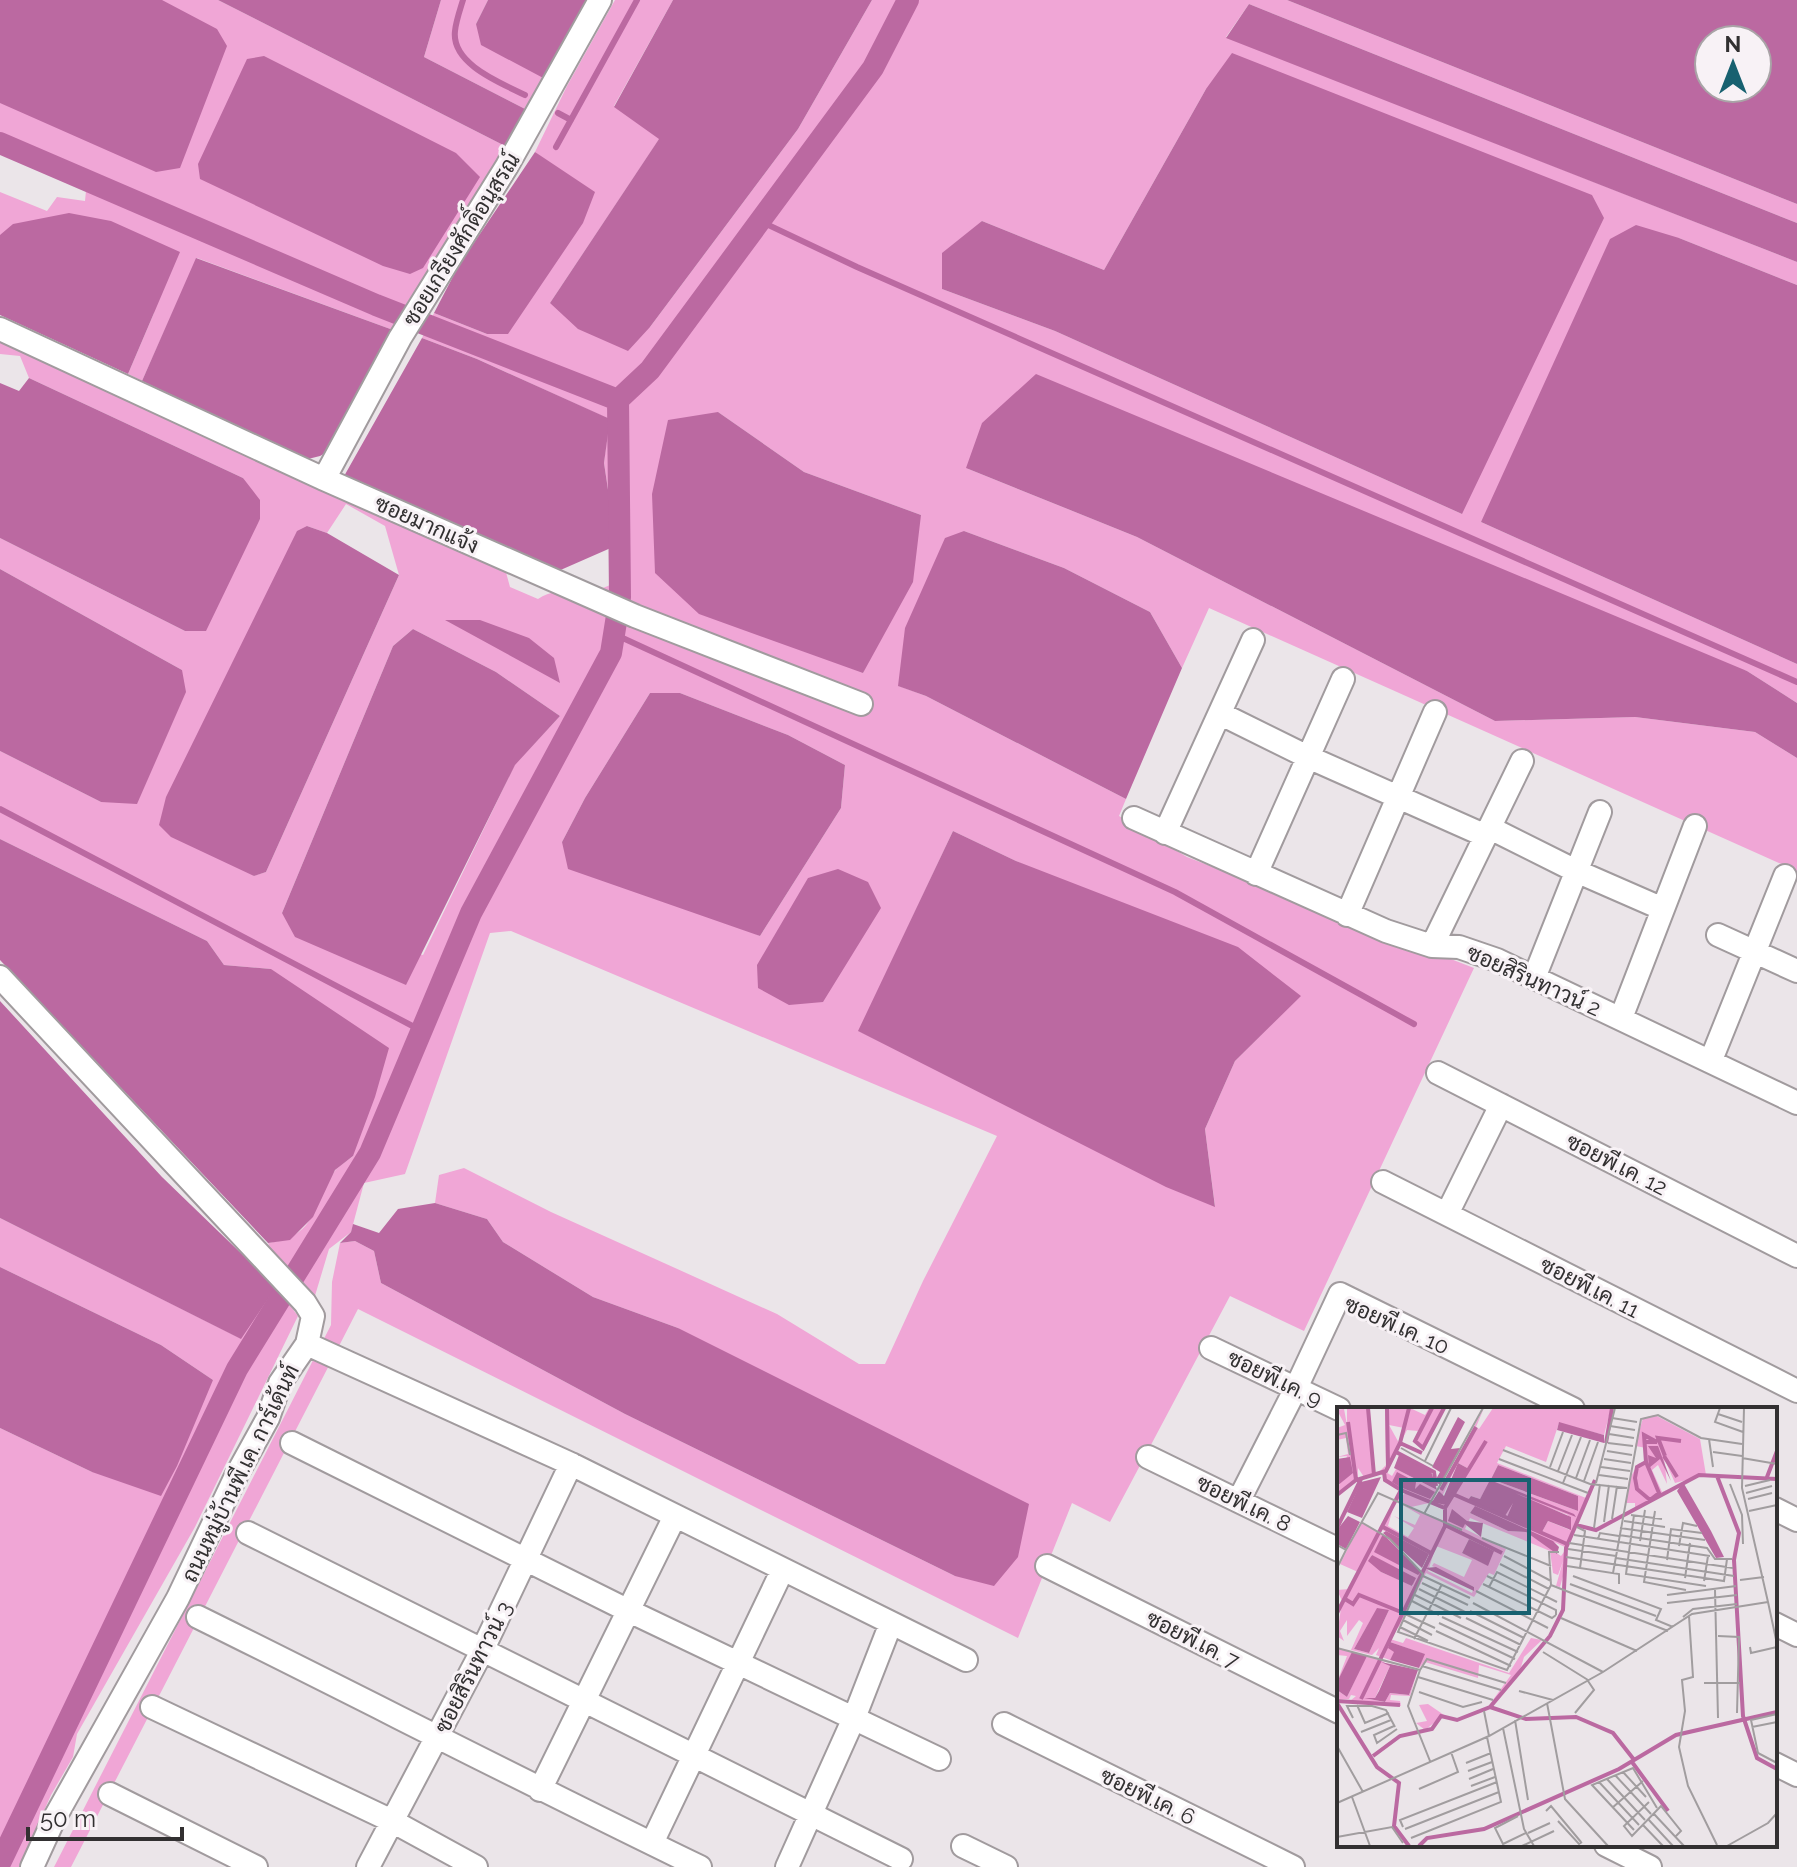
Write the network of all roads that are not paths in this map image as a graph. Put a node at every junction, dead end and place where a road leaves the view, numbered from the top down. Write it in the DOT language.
graph roads {
  1 [pos="600,0"];
  2 [pos="0,329"];
  3 [pos="324,479"];
  4 [pos="1253,640"];
  5 [pos="1343,679"];
  6 [pos="861,704"];
  7 [pos="1435,712"];
  8 [pos="1221,714"];
  9 [pos="1308,757"];
  10 [pos="1522,761"];
  11 [pos="1398,796"];
  12 [pos="1600,812"];
  13 [pos="1134,818"];
  14 [pos="1695,826"];
  15 [pos="1488,832"];
  16 [pos="1165,833"];
  17 [pos="1576,871"];
  18 [pos="1256,874"];
  19 [pos="1785,876"];
  20 [pos="1663,909"];
  21 [pos="1347,915"];
  22 [pos="1718,935"];
  23 [pos="1432,946"];
  24 [pos="1755,952"];
  25 [pos="1797,971"];
  26 [pos="0,977"];
  27 [pos="1534,978"];
  28 [pos="1621,1018"];
  29 [pos="1711,1060"];
  30 [pos="1438,1073"];
  31 [pos="1797,1103"];
  32 [pos="1501,1105"];
  33 [pos="1383,1182"];
  34 [pos="1447,1214"];
  35 [pos="1797,1256"];
  36 [pos="307,1344"];
  37 [pos="1211,1348"];
  38 [pos="1296,1388"];
  39 [pos="1797,1391"];
  40 [pos="1569,1407"];
  41 [pos="1337,1408"];
  42 [pos="292,1443"];
  43 [pos="1148,1457"];
  44 [pos="571,1464"];
  45 [pos="1239,1500"];
  46 [pos="1777,1510"];
  47 [pos="675,1516"];
  48 [pos="1797,1520"];
  49 [pos="248,1533"];
  50 [pos="1337,1549"];
  51 [pos="527,1558"];
  52 [pos="1047,1566"];
  53 [pos="782,1571"];
  54 [pos="627,1610"];
  55 [pos="198,1617"];
  56 [pos="891,1623"];
  57 [pos="1777,1625"];
  58 [pos="1797,1635"];
  59 [pos="482,1651"];
  60 [pos="966,1660"];
  61 [pos="738,1663"];
  62 [pos="582,1701"];
  63 [pos="152,1707"];
  64 [pos="1337,1711"];
  65 [pos="854,1718"];
  66 [pos="1004,1724"];
  67 [pos="439,1736"];
  68 [pos="693,1754"];
  69 [pos="939,1759"];
  70 [pos="1777,1765"];
  71 [pos="1797,1775"];
  72 [pos="540,1790"];
  73 [pos="110,1794"];
  74 [pos="811,1812"];
  75 [pos="392,1821"];
  76 [pos="652,1843"];
  77 [pos="963,1846"];
  78 [pos="1610,1847"];
  79 [pos="901,1859"];
  80 [pos="32,1867"];
  81 [pos="256,1867"];
  82 [pos="368,1867"];
  83 [pos="476,1867"];
  84 [pos="700,1867"];
  85 [pos="787,1867"];
  86 [pos="1006,1867"];
  87 [pos="1293,1867"];
  88 [pos="1650,1867"];
  1 -- 3 [label="street, ซอยเกรียงศักดิ์อนุสรณ์"];
  2 -- 3 [label="street, ซอยมากแจ้ง"];
  3 -- 6 [label="street, ซอยมากแจ้ง"];
  4 -- 8 [label="street"];
  5 -- 9 [label="street"];
  7 -- 11 [label="street"];
  8 -- 9 [label="street"];
  8 -- 16 [label="street"];
  9 -- 11 [label="street"];
  9 -- 18 [label="street"];
  10 -- 15 [label="street"];
  11 -- 15 [label="street"];
  11 -- 21 [label="street"];
  12 -- 17 [label="street"];
  13 -- 16 [label="street, ซอยสิรินทาวน์ 2"];
  14 -- 20 [label="street"];
  15 -- 17 [label="street"];
  15 -- 23 [label="street"];
  16 -- 18 [label="street, ซอยสิรินทาวน์ 2"];
  17 -- 20 [label="street"];
  17 -- 27 [label="street"];
  18 -- 21 [label="street, ซอยสิรินทาวน์ 2"];
  19 -- 24 [label="street"];
  20 -- 28 [label="street"];
  21 -- 23 [label="street, ซอยสิรินทาวน์ 2"];
  22 -- 24 [label="street"];
  23 -- 27 [label="street, ซอยสิรินทาวน์ 2"];
  24 -- 25 [label="street"];
  24 -- 29 [label="street"];
  26 -- 36 [label="street, ถนนหมู่บ้านพี.เค. การ์เด้นท์"];
  27 -- 28 [label="street, ซอยสิรินทาวน์ 2"];
  28 -- 29 [label="street, ซอยสิรินทาวน์ 2"];
  29 -- 31 [label="street, ซอยสิรินทาวน์ 2"];
  30 -- 32 [label="street, ซอยพี.เค. 12"];
  32 -- 34 [label="street"];
  32 -- 35 [label="street, ซอยพี.เค. 12"];
  33 -- 34 [label="street, ซอยพี.เค. 11"];
  34 -- 39 [label="street, ซอยพี.เค. 11"];
  36 -- 44 [label="street"];
  36 -- 80 [label="street, ถนนหมู่บ้านพี.เค. การ์เด้นท์"];
  37 -- 38 [label="street, ซอยพี.เค. 9"];
  38 -- 40 [label="street, ซอยพี.เค. 10"];
  38 -- 41 [label="street, ซอยพี.เค. 9"];
  38 -- 45 [label="street, ซอยพี.เค. 10"];
  42 -- 51 [label="street"];
  43 -- 45 [label="street, ซอยพี.เค. 8"];
  44 -- 47 [label="street"];
  44 -- 51 [label="street, ซอยสิรินทาวน์ 3"];
  45 -- 50 [label="street, ซอยพี.เค. 8"];
  46 -- 48 [label="street"];
  47 -- 53 [label="street"];
  47 -- 54 [label="street"];
  49 -- 59 [label="street"];
  51 -- 54 [label="street"];
  51 -- 59 [label="street, ซอยสิรินทาวน์ 3"];
  52 -- 64 [label="street, ซอยพี.เค. 7"];
  53 -- 56 [label="street"];
  53 -- 61 [label="street"];
  54 -- 61 [label="street"];
  54 -- 62 [label="street"];
  55 -- 67 [label="street"];
  56 -- 60 [label="street"];
  56 -- 65 [label="street"];
  57 -- 58 [label="street"];
  59 -- 62 [label="street"];
  59 -- 67 [label="street, ซอยสิรินทาวน์ 3"];
  61 -- 65 [label="street"];
  61 -- 68 [label="street"];
  62 -- 68 [label="street"];
  62 -- 72 [label="street"];
  63 -- 75 [label="street"];
  65 -- 69 [label="street"];
  65 -- 74 [label="street"];
  66 -- 87 [label="street, ซอยพี.เค. 6"];
  67 -- 72 [label="street"];
  67 -- 75 [label="street, ซอยสิรินทาวน์ 3"];
  68 -- 74 [label="street"];
  68 -- 76 [label="street"];
  70 -- 71 [label="street"];
  72 -- 76 [label="street"];
  73 -- 81 [label="street"];
  74 -- 79 [label="street"];
  74 -- 85 [label="street"];
  75 -- 82 [label="street, ซอยสิรินทาวน์ 3"];
  75 -- 83 [label="street"];
  76 -- 84 [label="street"];
  77 -- 86 [label="street"];
  78 -- 88 [label="street"];
}
